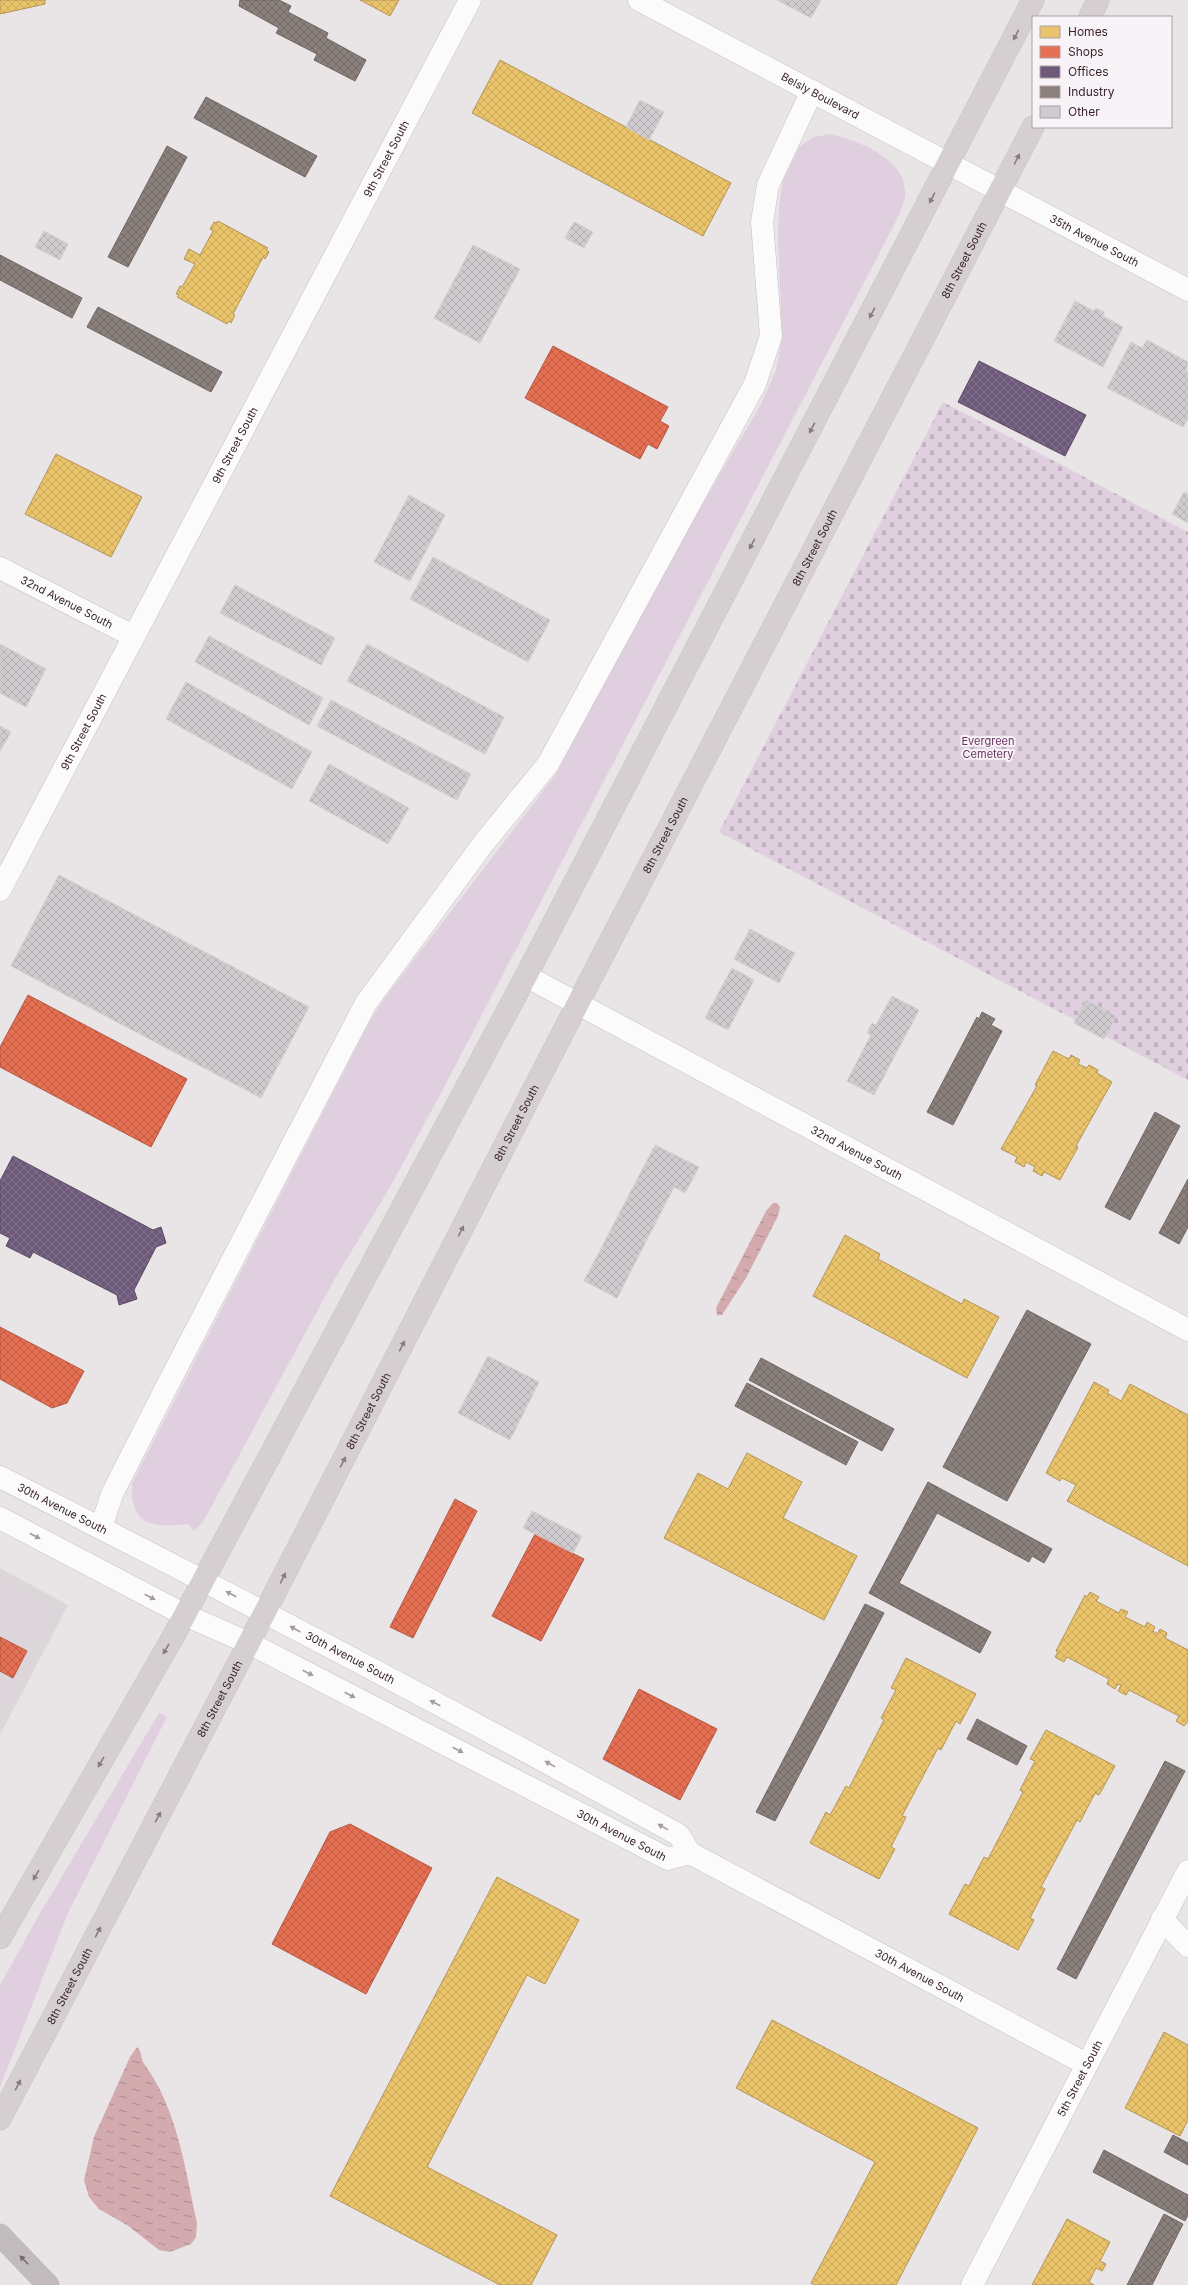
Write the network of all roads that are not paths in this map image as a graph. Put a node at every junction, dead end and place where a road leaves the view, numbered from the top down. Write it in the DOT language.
graph roads {
  1 [pos="470,0"];
  2 [pos="639,0"];
  3 [pos="1033,0"];
  4 [pos="1098,0"];
  5 [pos="1090,16"];
  6 [pos="812,91"];
  7 [pos="1032,128"];
  8 [pos="950,163"];
  9 [pos="1001,191"];
  10 [pos="1188,290"];
  11 [pos="0,568"];
  12 [pos="133,636"];
  13 [pos="0,890"];
  14 [pos="526,976"];
  15 [pos="577,1005"];
  16 [pos="1188,1330"];
  17 [pos="0,1477"];
  18 [pos="0,1518"];
  19 [pos="101,1528"];
  20 [pos="204,1579"];
  21 [pos="265,1612"];
  22 [pos="185,1615"];
  23 [pos="249,1643"];
  24 [pos="512,1743"];
  25 [pos="497,1770"];
  26 [pos="690,1854"];
  27 [pos="1188,1871"];
  28 [pos="1162,1919"];
  29 [pos="0,1938"];
  30 [pos="1188,1946"];
  31 [pos="1086,2064"];
  32 [pos="0,2120"];
  33 [pos="0,2235"];
  34 [pos="48,2285"];
  35 [pos="972,2285"];
  1 -- 12 [label="street, 9th Street South"];
  2 -- 6 [label="street, Belsly Boulevard"];
  3 -- 8 [label="main road, one-way"];
  4 -- 5 [label="main road"];
  6 -- 8 [label="street, Belsly Boulevard"];
  6 -- 19 [label="street"];
  9 -- 7 [label="main road, 8th Street South, one-way"];
  8 -- 9 [label="street, Belsly Boulevard"];
  8 -- 14 [label="main road, one-way"];
  9 -- 10 [label="street, 35th Avenue South"];
  9 -- 15 [label="main road, 8th Street South"];
  11 -- 12 [label="street, 32nd Avenue South"];
  12 -- 13 [label="street, 9th Street South"];
  14 -- 15 [label="street, 32nd Avenue South"];
  14 -- 20 [label="main road"];
  15 -- 16 [label="street, 32nd Avenue South"];
  21 -- 15 [label="main road, 8th Street South, one-way"];
  17 -- 19 [label="street, 30th Avenue South"];
  18 -- 22 [label="street, 30th Avenue South, one-way"];
  19 -- 20 [label="street, 30th Avenue South"];
  21 -- 20 [label="street, 30th Avenue South, one-way"];
  20 -- 22 [label="main road"];
  21 -- 23 [label="main road, 8th Street South"];
  24 -- 21 [label="street, 30th Avenue South, one-way"];
  22 -- 23 [label="street, 30th Avenue South"];
  22 -- 29 [label="main road, one-way"];
  23 -- 25 [label="street, 30th Avenue South, one-way"];
  32 -- 23 [label="main road, 8th Street South, one-way"];
  24 -- 25 [label="street"];
  26 -- 24 [label="street, 30th Avenue South, one-way"];
  25 -- 26 [label="street, 30th Avenue South"];
  26 -- 31 [label="street, 30th Avenue South"];
  27 -- 28 [label="street, 5th Street South"];
  28 -- 30 [label="street"];
  28 -- 31 [label="street, 5th Street South"];
  31 -- 35 [label="street, 5th Street South"];
  34 -- 33 [label="highway, one-way"];
}
